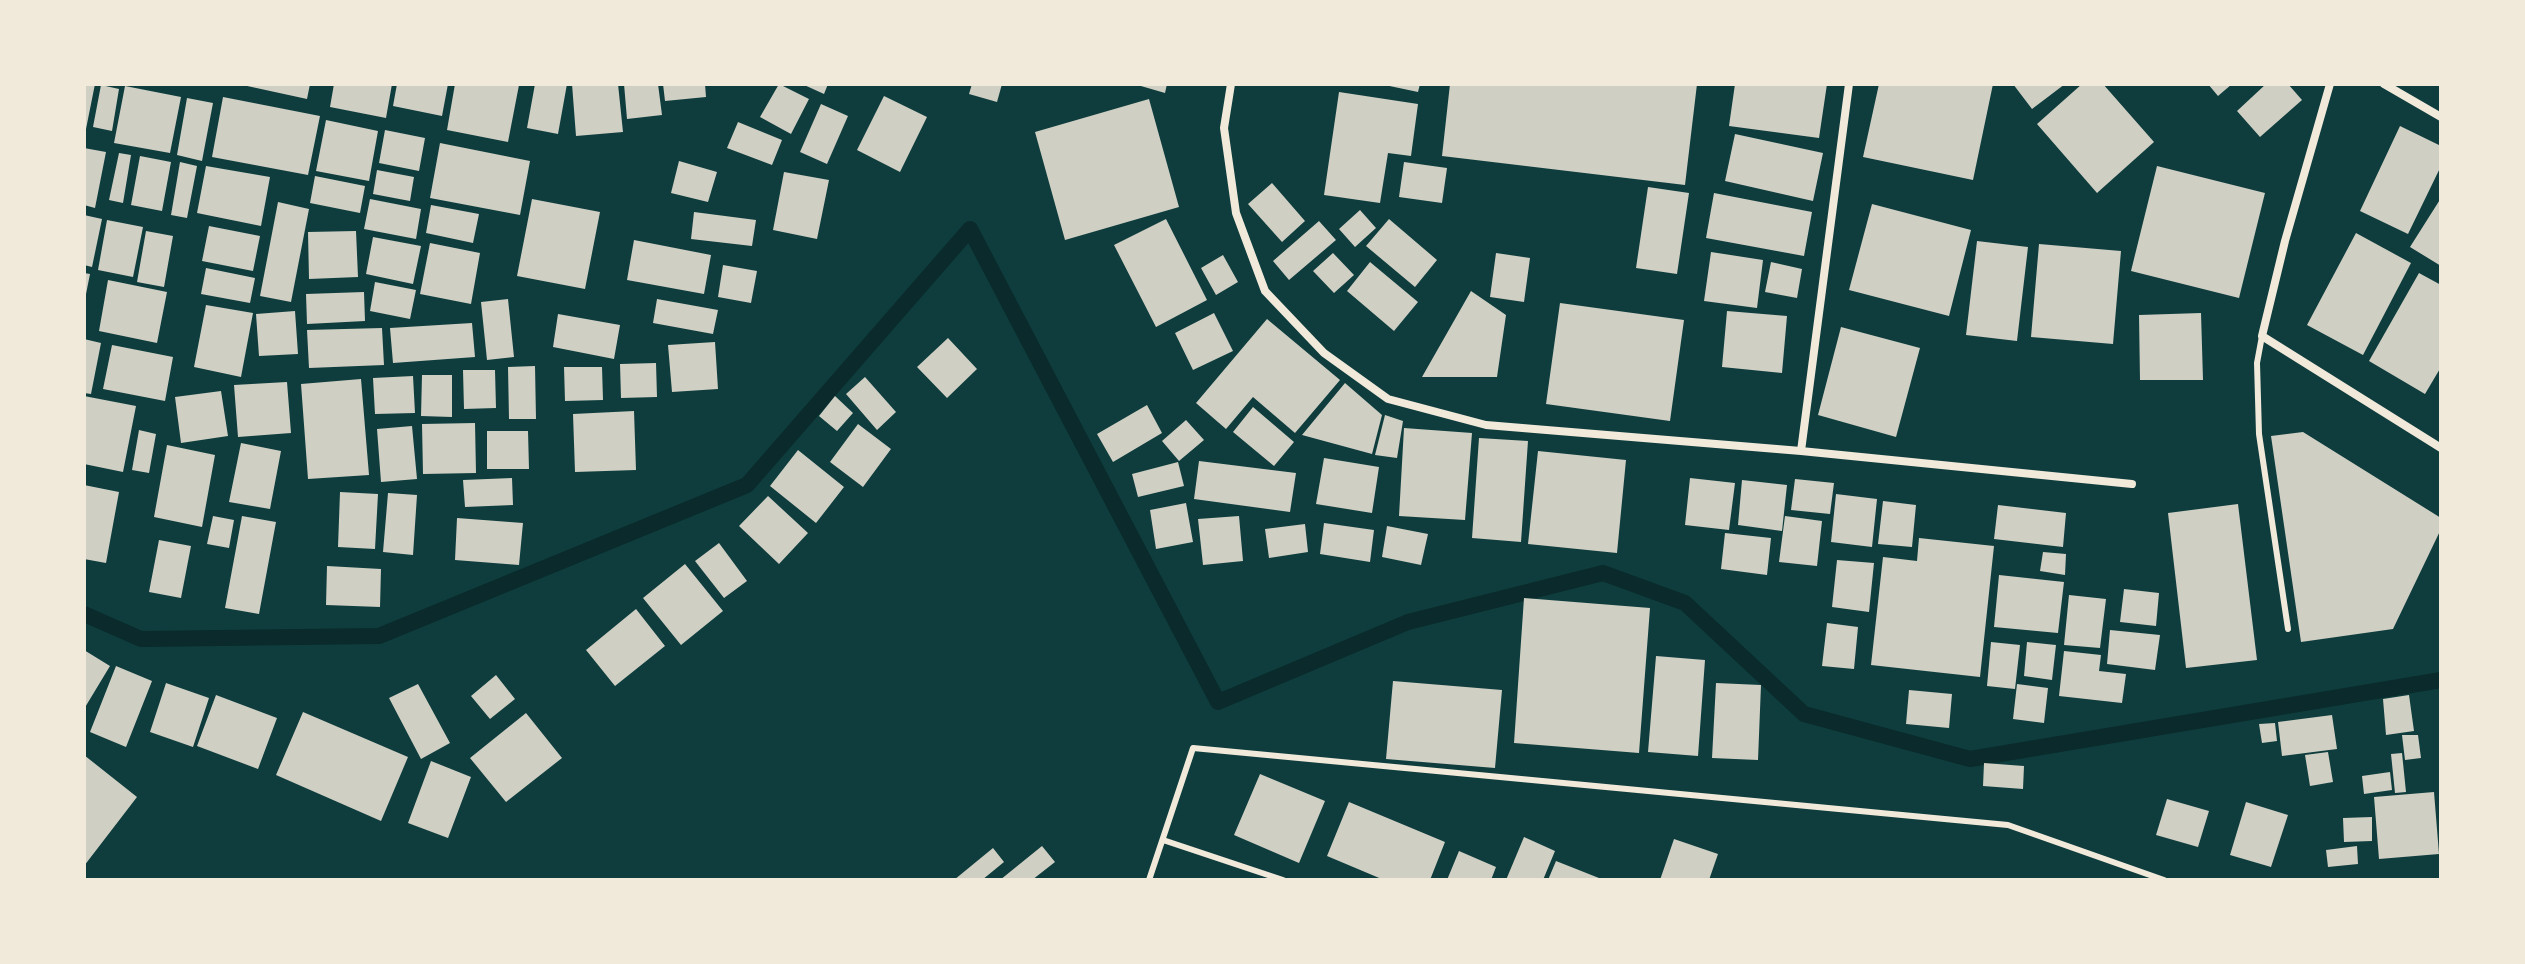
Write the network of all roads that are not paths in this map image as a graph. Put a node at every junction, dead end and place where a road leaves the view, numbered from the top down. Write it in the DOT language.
graph roads {
  1 [pos="1231,84"];
  2 [pos="1849,84"];
  3 [pos="2330,84"];
  4 [pos="2384,84"];
  5 [pos="2441,117"];
  6 [pos="2262,336"];
  7 [pos="2441,448"];
  8 [pos="1801,451"];
  9 [pos="2132,484"];
  10 [pos="2288,629"];
  11 [pos="1163,840"];
  12 [pos="1149,880"];
  13 [pos="1283,880"];
  14 [pos="2164,880"];
  1 -- 8 [label="street"];
  2 -- 8 [label="street"];
  3 -- 6 [label="street"];
  4 -- 5 [label="street"];
  6 -- 7 [label="street"];
  6 -- 10 [label="lane"];
  8 -- 9 [label="street"];
  11 -- 12 [label="lane"];
  11 -- 13 [label="lane"];
  11 -- 14 [label="lane"];
}
